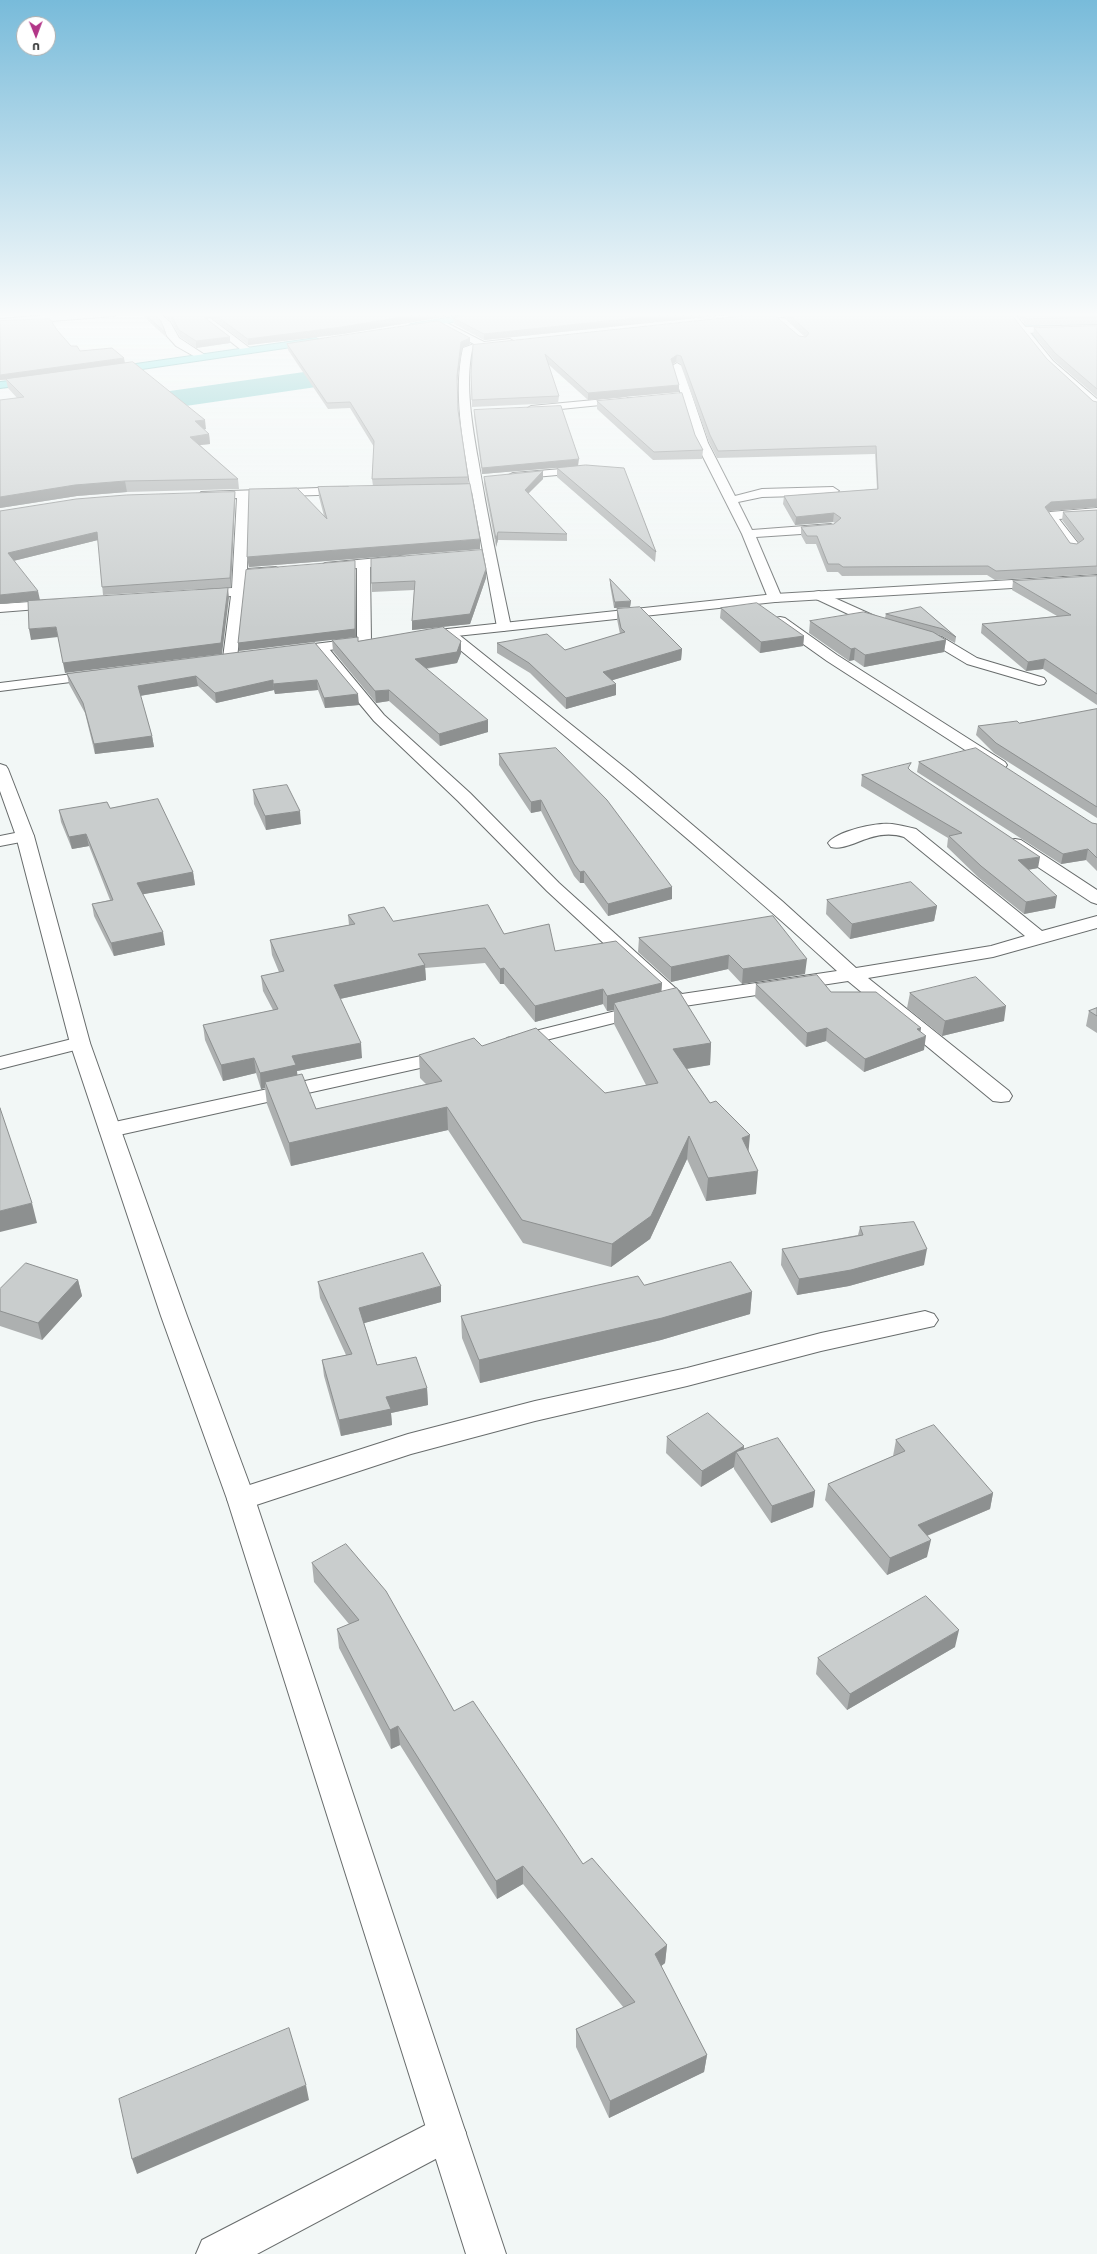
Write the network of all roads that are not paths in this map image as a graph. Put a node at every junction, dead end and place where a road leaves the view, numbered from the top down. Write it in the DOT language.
graph roads {
  1 [pos="467,418"];
  2 [pos="691,418"];
  3 [pos="596,469"];
  4 [pos="500,477"];
  5 [pos="479,482"];
  6 [pos="429,489"];
  7 [pos="358,490"];
  8 [pos="833,491"];
  9 [pos="243,494"];
  10 [pos="193,495"];
  11 [pos="732,500"];
  12 [pos="1097,512"];
  13 [pos="833,528"];
  14 [pos="748,534"];
  15 [pos="1075,547"];
  16 [pos="489,553"];
  17 [pos="473,554"];
  18 [pos="410,560"];
  19 [pos="363,563"];
  20 [pos="309,568"];
  21 [pos="286,570"];
  22 [pos="240,574"];
  23 [pos="1097,579"];
  24 [pos="237,592"];
  25 [pos="184,595"];
  26 [pos="819,595"];
  27 [pos="775,598"];
  28 [pos="751,601"];
  29 [pos="70,603"];
  30 [pos="0,608"];
  31 [pos="504,627"];
  32 [pos="448,632"];
  33 [pos="402,637"];
  34 [pos="380,640"];
  35 [pos="364,642"];
  36 [pos="320,647"];
  37 [pos="275,652"];
  38 [pos="245,656"];
  39 [pos="230,658"];
  40 [pos="215,660"];
  41 [pos="108,673"];
  42 [pos="1039,681"];
  43 [pos="0,687"];
  44 [pos="0,769"];
  45 [pos="1010,772"];
  46 [pos="1000,834"];
  47 [pos="12,839"];
  48 [pos="837,843"];
  49 [pos="1097,898"];
  50 [pos="1097,922"];
  51 [pos="1040,939"];
  52 [pos="852,975"];
  53 [pos="678,1002"];
  54 [pos="80,1043"];
  55 [pos="494,1046"];
  56 [pos="464,1053"];
  57 [pos="0,1063"];
  58 [pos="1001,1096"];
  59 [pos="110,1130"];
  60 [pos="925,1320"];
  61 [pos="241,1499"];
  62 [pos="447,2133"];
  63 [pos="216,2254"];
  64 [pos="486,2254"];
  1 -- 5 [label="street"];
  2 -- 11 [label="street"];
  3 -- 4 [label="street"];
  5 -- 6 [label="street"];
  5 -- 16 [label="street"];
  7 -- 9 [label="street"];
  8 -- 11 [label="street"];
  9 -- 10 [label="street"];
  9 -- 22 [label="street"];
  11 -- 14 [label="street"];
  12 -- 15 [label="street"];
  13 -- 14 [label="street"];
  14 -- 27 [label="street"];
  16 -- 17 [label="street"];
  16 -- 31 [label="street"];
  18 -- 19 [label="street"];
  19 -- 20 [label="street"];
  19 -- 35 [label="street"];
  21 -- 22 [label="street"];
  22 -- 24 [label="street"];
  23 -- 26 [label="street"];
  24 -- 25 [label="street"];
  24 -- 39 [label="street"];
  26 -- 27 [label="street"];
  26 -- 42 [label="street"];
  27 -- 28 [label="street"];
  28 -- 31 [label="street"];
  28 -- 45 [label="street"];
  29 -- 30 [label="street"];
  31 -- 32 [label="street"];
  32 -- 33 [label="street"];
  32 -- 52 [label="street"];
  34 -- 35 [label="street"];
  35 -- 36 [label="street"];
  36 -- 37 [label="street"];
  36 -- 53 [label="street"];
  38 -- 39 [label="street"];
  39 -- 40 [label="street"];
  41 -- 43 [label="street"];
  44 -- 47 [label="street"];
  46 -- 49 [label="street"];
  47 -- 54 [label="street"];
  48 -- 51 [label="street"];
  50 -- 51 [label="street"];
  51 -- 52 [label="street"];
  52 -- 53 [label="street"];
  52 -- 58 [label="street"];
  53 -- 55 [label="street"];
  54 -- 57 [label="street"];
  54 -- 59 [label="street"];
  56 -- 59 [label="street"];
  59 -- 61 [label="street"];
  60 -- 61 [label="street"];
  61 -- 62 [label="street"];
  62 -- 63 [label="street"];
  62 -- 64 [label="street"];
}
